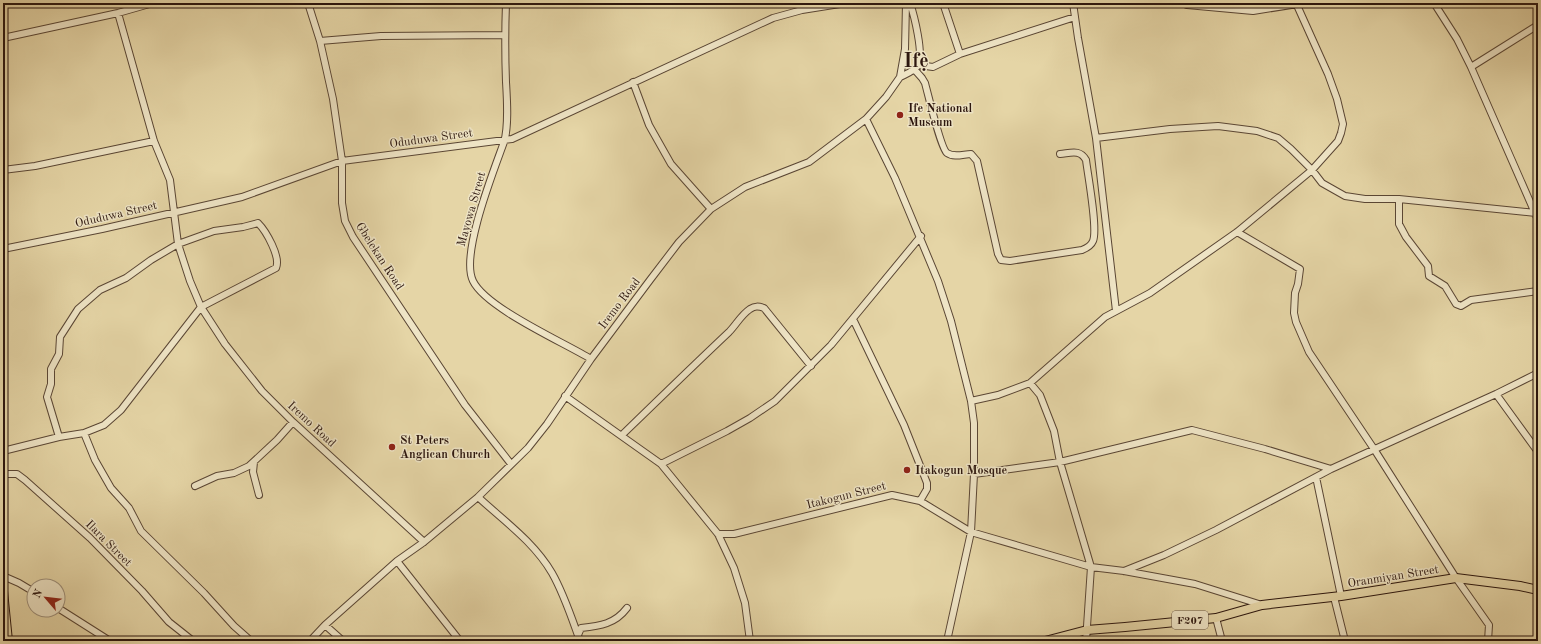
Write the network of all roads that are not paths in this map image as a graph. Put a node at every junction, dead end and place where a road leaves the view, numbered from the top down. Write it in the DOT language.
graph roads {
  1 [pos="153,3"];
  2 [pos="308,3"];
  3 [pos="506,3"];
  4 [pos="846,3"];
  5 [pos="906,3"];
  6 [pos="910,3"];
  7 [pos="943,3"];
  8 [pos="1073,3"];
  9 [pos="1182,3"];
  10 [pos="1304,3"];
  11 [pos="1434,3"];
  12 [pos="1296,4"];
  13 [pos="118,13"];
  14 [pos="1074,17"];
  15 [pos="1538,25"];
  16 [pos="505,35"];
  17 [pos="3,38"];
  18 [pos="320,41"];
  19 [pos="919,48"];
  20 [pos="905,49"];
  21 [pos="960,54"];
  22 [pos="916,67"];
  23 [pos="1471,67"];
  24 [pos="900,77"];
  25 [pos="633,82"];
  26 [pos="866,120"];
  27 [pos="1096,138"];
  28 [pos="504,140"];
  29 [pos="154,141"];
  30 [pos="1060,154"];
  31 [pos="342,161"];
  32 [pos="3,170"];
  33 [pos="1312,170"];
  34 [pos="1399,199"];
  35 [pos="711,209"];
  36 [pos="174,211"];
  37 [pos="1537,216"];
  38 [pos="1237,232"];
  39 [pos="920,236"];
  40 [pos="178,244"];
  41 [pos="3,249"];
  42 [pos="1538,291"];
  43 [pos="201,307"];
  44 [pos="1116,311"];
  45 [pos="853,319"];
  46 [pos="591,359"];
  47 [pos="811,366"];
  48 [pos="1538,373"];
  49 [pos="1030,383"];
  50 [pos="1496,394"];
  51 [pos="565,396"];
  52 [pos="971,401"];
  53 [pos="293,422"];
  54 [pos="84,432"];
  55 [pos="622,435"];
  56 [pos="59,436"];
  57 [pos="1374,449"];
  58 [pos="3,451"];
  59 [pos="1538,452"];
  60 [pos="254,462"];
  61 [pos="1060,462"];
  62 [pos="511,464"];
  63 [pos="661,464"];
  64 [pos="1331,469"];
  65 [pos="3,474"];
  66 [pos="974,474"];
  67 [pos="1316,477"];
  68 [pos="195,486"];
  69 [pos="259,495"];
  70 [pos="478,497"];
  71 [pos="920,502"];
  72 [pos="970,532"];
  73 [pos="718,534"];
  74 [pos="424,542"];
  75 [pos="397,561"];
  76 [pos="1091,567"];
  77 [pos="1124,571"];
  78 [pos="3,576"];
  79 [pos="1456,578"];
  80 [pos="26,587"];
  81 [pos="1538,590"];
  82 [pos="3,591"];
  83 [pos="1337,596"];
  84 [pos="1262,605"];
  85 [pos="627,608"];
  86 [pos="66,613"];
  87 [pos="1216,618"];
  88 [pos="324,626"];
  89 [pos="1087,630"];
  90 [pos="579,638"];
  91 [pos="8,641"];
  92 [pos="110,641"];
  93 [pos="193,641"];
  94 [pos="251,641"];
  95 [pos="310,641"];
  96 [pos="343,641"];
  97 [pos="460,641"];
  98 [pos="750,641"];
  99 [pos="947,641"];
  100 [pos="1045,641"];
  101 [pos="1086,641"];
  102 [pos="1222,641"];
  103 [pos="1345,641"];
  104 [pos="1488,641"];
  1 -- 13 [label="street"];
  2 -- 18 [label="street, Gbelekan Road"];
  3 -- 16 [label="street, Mayowa Street"];
  4 -- 25 [label="street, Oduduwa Street"];
  5 -- 20 [label="street"];
  6 -- 19 [label="street"];
  7 -- 21 [label="street"];
  8 -- 14 [label="street"];
  9 -- 12 [label="street"];
  10 -- 12 [label="street"];
  11 -- 23 [label="street"];
  12 -- 33 [label="street"];
  13 -- 17 [label="street"];
  13 -- 29 [label="street, Iremo Road"];
  14 -- 21 [label="street"];
  14 -- 27 [label="street"];
  15 -- 23 [label="street"];
  16 -- 18 [label="street"];
  16 -- 28 [label="street, Mayowa Street"];
  18 -- 31 [label="street, Gbelekan Road"];
  19 -- 20 [label="street"];
  19 -- 22 [label="street"];
  20 -- 24 [label="street"];
  21 -- 22 [label="street"];
  22 -- 24 [label="street"];
  22 -- 30 [label="street"];
  23 -- 37 [label="street"];
  24 -- 26 [label="street, Iremo Road"];
  25 -- 28 [label="street, Oduduwa Street"];
  25 -- 35 [label="street"];
  26 -- 35 [label="street, Iremo Road"];
  26 -- 39 [label="street"];
  27 -- 33 [label="street"];
  27 -- 44 [label="street"];
  28 -- 31 [label="street, Oduduwa Street"];
  28 -- 46 [label="street, Mayowa Street"];
  29 -- 32 [label="street"];
  29 -- 36 [label="street, Iremo Road"];
  31 -- 36 [label="street, Oduduwa Street"];
  31 -- 62 [label="street, Gbelekan Road"];
  33 -- 34 [label="street"];
  33 -- 38 [label="street"];
  34 -- 37 [label="street"];
  34 -- 42 [label="street"];
  35 -- 46 [label="street, Iremo Road"];
  36 -- 40 [label="street, Iremo Road"];
  36 -- 41 [label="street, Oduduwa Street"];
  38 -- 44 [label="street"];
  38 -- 57 [label="street"];
  39 -- 45 [label="street"];
  39 -- 52 [label="street"];
  40 -- 43 [label="street, Iremo Road"];
  40 -- 43 [label="street"];
  40 -- 56 [label="street"];
  43 -- 53 [label="street, Iremo Road"];
  43 -- 54 [label="street"];
  44 -- 49 [label="street"];
  45 -- 47 [label="street"];
  45 -- 71 [label="street"];
  46 -- 51 [label="street, Iremo Road"];
  47 -- 55 [label="street"];
  47 -- 63 [label="street"];
  48 -- 50 [label="street"];
  49 -- 52 [label="street"];
  49 -- 61 [label="street"];
  50 -- 57 [label="street"];
  50 -- 59 [label="street"];
  51 -- 55 [label="street"];
  51 -- 62 [label="street, Iremo Road"];
  52 -- 66 [label="street"];
  53 -- 60 [label="street"];
  53 -- 74 [label="street, Iremo Road"];
  54 -- 56 [label="street"];
  54 -- 94 [label="street"];
  55 -- 63 [label="street"];
  56 -- 58 [label="street"];
  57 -- 64 [label="street"];
  57 -- 79 [label="street"];
  60 -- 68 [label="street"];
  60 -- 69 [label="street"];
  61 -- 64 [label="street"];
  61 -- 66 [label="street"];
  61 -- 76 [label="street"];
  62 -- 70 [label="street, Iremo Road"];
  63 -- 73 [label="street"];
  64 -- 67 [label="street"];
  65 -- 93 [label="street, Ilara Street"];
  66 -- 72 [label="street"];
  67 -- 77 [label="street"];
  67 -- 83 [label="street"];
  70 -- 74 [label="street, Iremo Road"];
  70 -- 90 [label="street"];
  71 -- 72 [label="street, Itakogun Street"];
  71 -- 73 [label="street, Itakogun Street"];
  72 -- 76 [label="street, Itakogun Street"];
  72 -- 99 [label="street"];
  73 -- 98 [label="street"];
  74 -- 75 [label="street, Iremo Road"];
  75 -- 88 [label="street, Iremo Road"];
  75 -- 97 [label="street"];
  76 -- 77 [label="street, Itakogun Street"];
  76 -- 89 [label="street"];
  77 -- 84 [label="street, Itakogun Street"];
  78 -- 80 [label="street"];
  79 -- 81 [label="main road, F207"];
  79 -- 83 [label="main road, Oranmiyan Street / F207"];
  79 -- 104 [label="street"];
  82 -- 91 [label="main road"];
  83 -- 84 [label="main road, F207"];
  83 -- 103 [label="street"];
  84 -- 87 [label="main road, F207"];
  85 -- 90 [label="street"];
  86 -- 92 [label="street"];
  87 -- 89 [label="main road, F207"];
  87 -- 102 [label="street"];
  88 -- 95 [label="street, Iremo Road"];
  88 -- 96 [label="street"];
  89 -- 100 [label="main road, F207"];
  89 -- 101 [label="street"];
}
